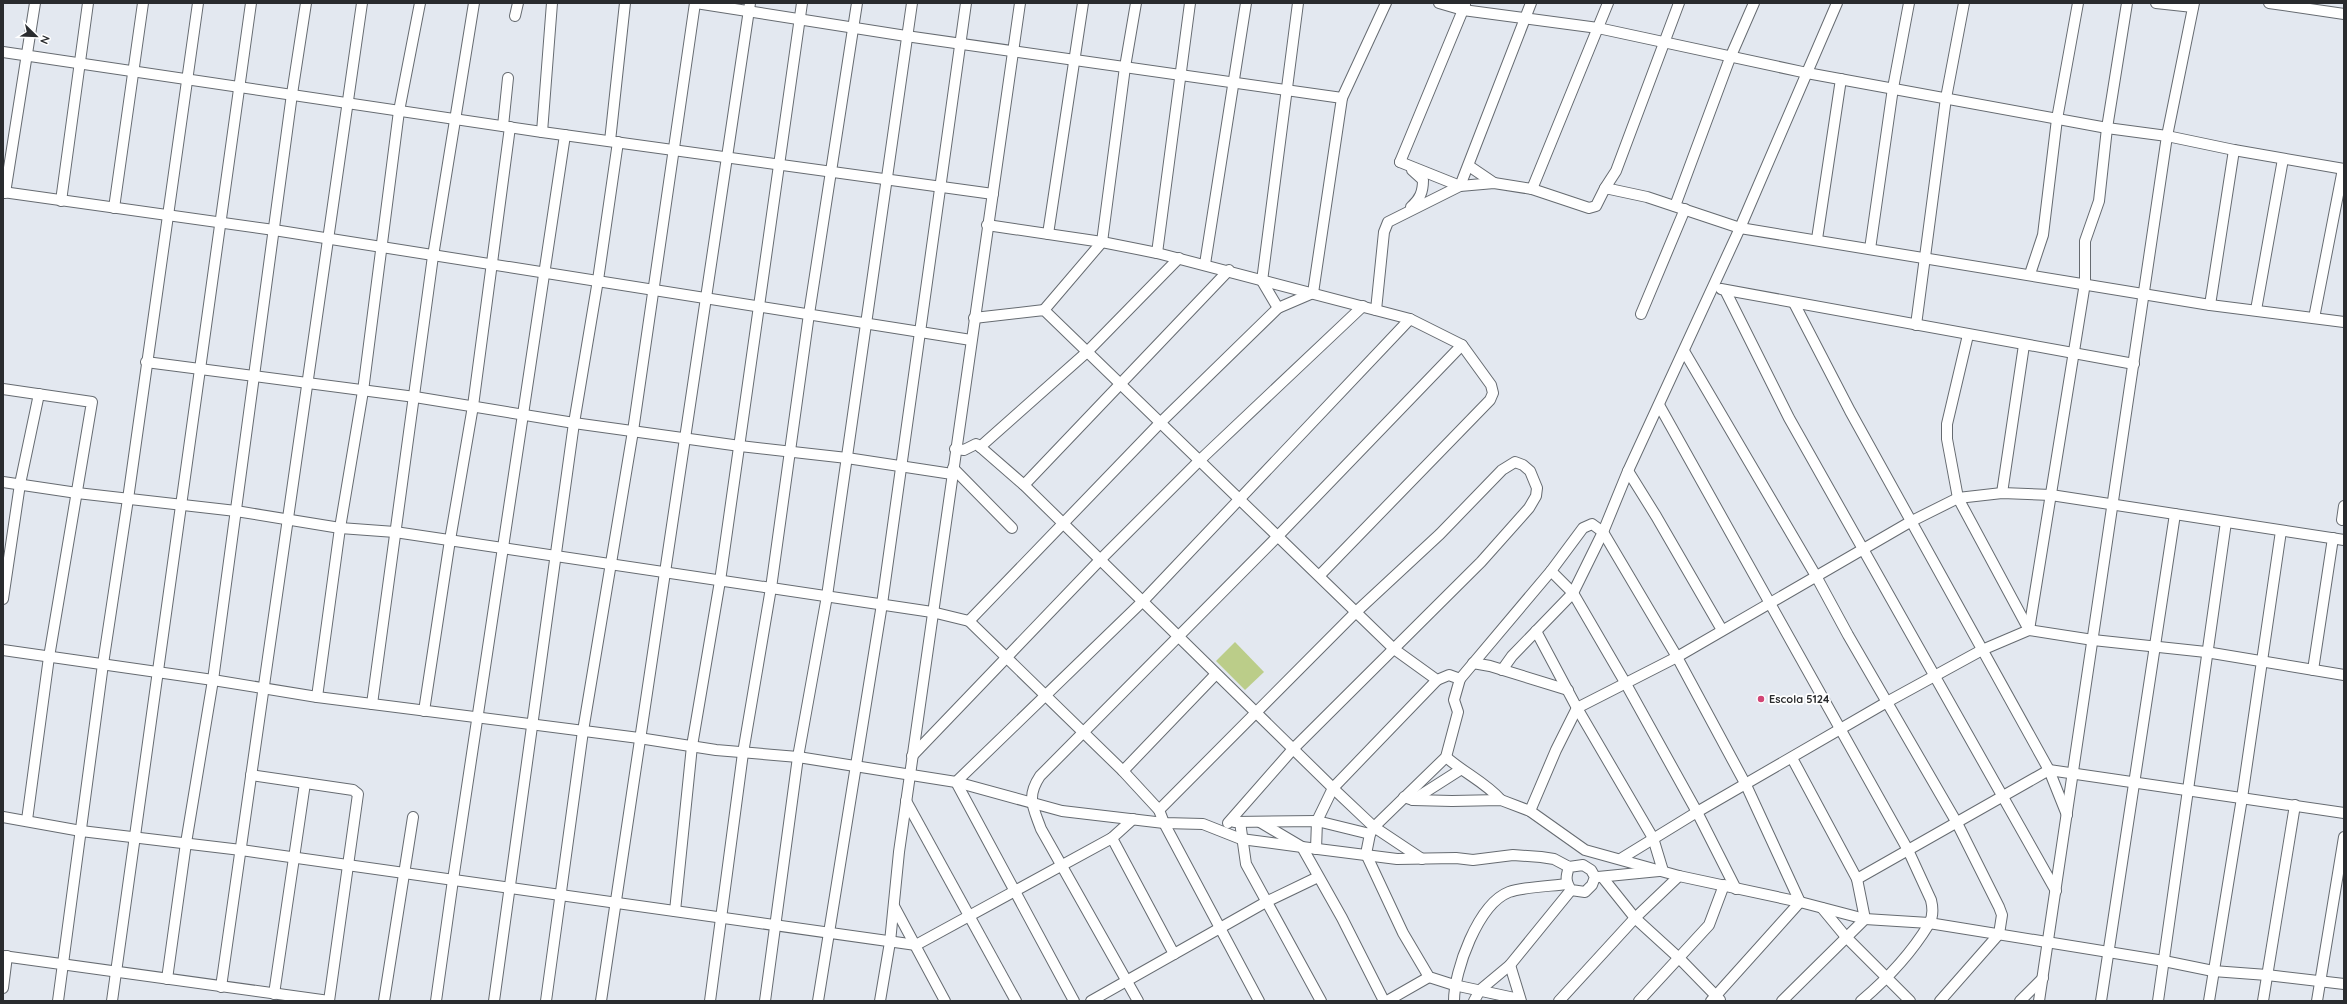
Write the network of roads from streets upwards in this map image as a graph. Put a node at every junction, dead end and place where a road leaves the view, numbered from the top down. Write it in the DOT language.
graph roads {
  1 [pos="35,3"];
  2 [pos="88,3"];
  3 [pos="143,3"];
  4 [pos="198,3"];
  5 [pos="252,3"];
  6 [pos="306,3"];
  7 [pos="362,3"];
  8 [pos="420,3"];
  9 [pos="474,3"];
  10 [pos="518,3"];
  11 [pos="552,3"];
  12 [pos="625,3"];
  13 [pos="696,3"];
  14 [pos="802,3"];
  15 [pos="857,3"];
  16 [pos="912,3"];
  17 [pos="966,3"];
  18 [pos="1020,3"];
  19 [pos="1083,3"];
  20 [pos="1136,3"];
  21 [pos="1190,3"];
  22 [pos="1246,3"];
  23 [pos="1298,3"];
  24 [pos="1386,3"];
  25 [pos="1439,3"];
  26 [pos="1531,3"];
  27 [pos="1608,3"];
  28 [pos="1679,3"];
  29 [pos="1754,3"];
  30 [pos="1837,3"];
  31 [pos="1909,3"];
  32 [pos="1964,3"];
  33 [pos="2078,3"];
  34 [pos="2127,3"];
  35 [pos="2156,3"];
  36 [pos="2269,3"];
  37 [pos="2194,5"];
  38 [pos="1464,6"];
  39 [pos="749,7"];
  40 [pos="2330,7"];
  41 [pos="2344,14"];
  42 [pos="515,16"];
  43 [pos="1525,18"];
  44 [pos="800,19"];
  45 [pos="854,27"];
  46 [pos="1598,28"];
  47 [pos="906,36"];
  48 [pos="1664,42"];
  49 [pos="961,43"];
  50 [pos="1012,50"];
  51 [pos="3,52"];
  52 [pos="27,55"];
  53 [pos="1730,58"];
  54 [pos="1075,60"];
  55 [pos="80,63"];
  56 [pos="1125,67"];
  57 [pos="132,69"];
  58 [pos="1807,73"];
  59 [pos="1180,74"];
  60 [pos="186,78"];
  61 [pos="508,78"];
  62 [pos="1841,79"];
  63 [pos="1233,82"];
  64 [pos="240,86"];
  65 [pos="1893,88"];
  66 [pos="1287,90"];
  67 [pos="292,94"];
  68 [pos="1342,98"];
  69 [pos="1946,98"];
  70 [pos="347,102"];
  71 [pos="399,111"];
  72 [pos="454,119"];
  73 [pos="2057,119"];
  74 [pos="507,126"];
  75 [pos="2107,128"];
  76 [pos="542,132"];
  77 [pos="565,135"];
  78 [pos="2168,136"];
  79 [pos="614,142"];
  80 [pos="675,149"];
  81 [pos="2234,150"];
  82 [pos="728,158"];
  83 [pos="2284,159"];
  84 [pos="1400,162"];
  85 [pos="781,165"];
  86 [pos="1469,166"];
  87 [pos="2344,169"];
  88 [pos="830,173"];
  89 [pos="886,181"];
  90 [pos="1494,183"];
  91 [pos="1460,186"];
  92 [pos="941,188"];
  93 [pos="1605,188"];
  94 [pos="1532,189"];
  95 [pos="4,192"];
  96 [pos="993,194"];
  97 [pos="60,201"];
  98 [pos="1675,206"];
  99 [pos="114,208"];
  100 [pos="1685,209"];
  101 [pos="166,216"];
  102 [pos="1393,217"];
  103 [pos="220,223"];
  104 [pos="987,225"];
  105 [pos="1740,228"];
  106 [pos="274,230"];
  107 [pos="1048,234"];
  108 [pos="329,239"];
  109 [pos="1817,240"];
  110 [pos="1102,242"];
  111 [pos="380,247"];
  112 [pos="1870,249"];
  113 [pos="1157,253"];
  114 [pos="433,256"];
  115 [pos="1924,257"];
  116 [pos="1179,258"];
  117 [pos="1205,264"];
  118 [pos="491,265"];
  119 [pos="1229,270"];
  120 [pos="544,272"];
  121 [pos="2030,274"];
  122 [pos="598,280"];
  123 [pos="1262,280"];
  124 [pos="2084,283"];
  125 [pos="1714,288"];
  126 [pos="654,289"];
  127 [pos="1725,290"];
  128 [pos="1313,293"];
  129 [pos="2144,294"];
  130 [pos="705,298"];
  131 [pos="1794,303"];
  132 [pos="2210,304"];
  133 [pos="758,306"];
  134 [pos="1363,306"];
  135 [pos="1278,308"];
  136 [pos="1044,310"];
  137 [pos="1376,310"];
  138 [pos="2256,310"];
  139 [pos="809,314"];
  140 [pos="1640,314"];
  141 [pos="974,318"];
  142 [pos="2314,318"];
  143 [pos="1410,319"];
  144 [pos="2344,322"];
  145 [pos="866,323"];
  146 [pos="1916,325"];
  147 [pos="920,331"];
  148 [pos="1968,335"];
  149 [pos="971,340"];
  150 [pos="1462,345"];
  151 [pos="2024,345"];
  152 [pos="1684,351"];
  153 [pos="1087,352"];
  154 [pos="2073,354"];
  155 [pos="146,362"];
  156 [pos="2134,364"];
  157 [pos="199,369"];
  158 [pos="253,376"];
  159 [pos="306,382"];
  160 [pos="1120,383"];
  161 [pos="3,389"];
  162 [pos="363,390"];
  163 [pos="39,394"];
  164 [pos="415,397"];
  165 [pos="1659,405"];
  166 [pos="473,406"];
  167 [pos="523,415"];
  168 [pos="574,423"];
  169 [pos="1160,423"];
  170 [pos="633,431"];
  171 [pos="685,438"];
  172 [pos="740,446"];
  173 [pos="980,447"];
  174 [pos="955,449"];
  175 [pos="791,452"];
  176 [pos="847,458"];
  177 [pos="1200,460"];
  178 [pos="902,466"];
  179 [pos="952,471"];
  180 [pos="1628,471"];
  181 [pos="3,482"];
  182 [pos="20,484"];
  183 [pos="1024,485"];
  184 [pos="77,493"];
  185 [pos="2002,493"];
  186 [pos="2051,495"];
  187 [pos="1958,498"];
  188 [pos="128,499"];
  189 [pos="1240,500"];
  190 [pos="2113,504"];
  191 [pos="182,505"];
  192 [pos="2344,506"];
  193 [pos="236,511"];
  194 [pos="2175,514"];
  195 [pos="287,518"];
  196 [pos="2342,520"];
  197 [pos="1910,522"];
  198 [pos="2226,522"];
  199 [pos="1063,523"];
  200 [pos="340,528"];
  201 [pos="1012,528"];
  202 [pos="2281,531"];
  203 [pos="395,532"];
  204 [pos="1603,532"];
  205 [pos="1277,537"];
  206 [pos="2333,538"];
  207 [pos="450,540"];
  208 [pos="2344,540"];
  209 [pos="504,548"];
  210 [pos="1864,550"];
  211 [pos="556,557"];
  212 [pos="1100,560"];
  213 [pos="609,564"];
  214 [pos="1551,571"];
  215 [pos="666,572"];
  216 [pos="1320,575"];
  217 [pos="1816,576"];
  218 [pos="720,580"];
  219 [pos="771,588"];
  220 [pos="1573,593"];
  221 [pos="827,596"];
  222 [pos="3,599"];
  223 [pos="1143,601"];
  224 [pos="882,604"];
  225 [pos="1769,605"];
  226 [pos="932,612"];
  227 [pos="1356,612"];
  228 [pos="969,621"];
  229 [pos="1722,630"];
  230 [pos="2029,630"];
  231 [pos="1536,631"];
  232 [pos="1179,637"];
  233 [pos="2093,640"];
  234 [pos="2154,646"];
  235 [pos="1394,649"];
  236 [pos="3,650"];
  237 [pos="1982,650"];
  238 [pos="2206,652"];
  239 [pos="49,657"];
  240 [pos="1677,657"];
  241 [pos="1008,658"];
  242 [pos="2261,661"];
  243 [pos="1473,663"];
  244 [pos="102,664"];
  245 [pos="1502,670"];
  246 [pos="2313,670"];
  247 [pos="158,672"];
  248 [pos="1216,674"];
  249 [pos="2344,675"];
  250 [pos="1935,677"];
  251 [pos="1460,679"];
  252 [pos="213,680"];
  253 [pos="1437,680"];
  254 [pos="1626,684"];
  255 [pos="263,689"];
  256 [pos="1568,690"];
  257 [pos="1046,695"];
  258 [pos="317,697"];
  259 [pos="1887,702"];
  260 [pos="372,704"];
  261 [pos="1577,708"];
  262 [pos="424,711"];
  263 [pos="1257,713"];
  264 [pos="477,718"];
  265 [pos="531,726"];
  266 [pos="1840,730"];
  267 [pos="583,731"];
  268 [pos="1084,733"];
  269 [pos="639,738"];
  270 [pos="692,746"];
  271 [pos="1293,749"];
  272 [pos="743,753"];
  273 [pos="912,756"];
  274 [pos="1446,756"];
  275 [pos="798,757"];
  276 [pos="1792,758"];
  277 [pos="855,766"];
  278 [pos="1123,770"];
  279 [pos="1460,770"];
  280 [pos="2049,770"];
  281 [pos="251,774"];
  282 [pos="2073,774"];
  283 [pos="910,775"];
  284 [pos="956,782"];
  285 [pos="2134,782"];
  286 [pos="305,783"];
  287 [pos="1746,785"];
  288 [pos="1333,788"];
  289 [pos="2188,790"];
  290 [pos="2002,797"];
  291 [pos="1408,798"];
  292 [pos="2242,798"];
  293 [pos="1501,800"];
  294 [pos="906,801"];
  295 [pos="1031,802"];
  296 [pos="2295,805"];
  297 [pos="1159,810"];
  298 [pos="1530,811"];
  299 [pos="1697,812"];
  300 [pos="2344,813"];
  301 [pos="2067,815"];
  302 [pos="3,817"];
  303 [pos="413,817"];
  304 [pos="1133,819"];
  305 [pos="27,820"];
  306 [pos="1317,821"];
  307 [pos="1240,822"];
  308 [pos="1260,822"];
  309 [pos="1957,822"];
  310 [pos="1164,823"];
  311 [pos="1228,823"];
  312 [pos="1203,824"];
  313 [pos="81,831"];
  314 [pos="1372,831"];
  315 [pos="134,837"];
  316 [pos="2344,837"];
  317 [pos="1112,838"];
  318 [pos="1653,838"];
  319 [pos="1241,839"];
  320 [pos="186,843"];
  321 [pos="1302,847"];
  322 [pos="1316,849"];
  323 [pos="240,850"];
  324 [pos="1908,850"];
  325 [pos="1366,854"];
  326 [pos="295,857"];
  327 [pos="1622,858"];
  328 [pos="1422,859"];
  329 [pos="348,865"];
  330 [pos="1062,866"];
  331 [pos="1569,867"];
  332 [pos="1663,871"];
  333 [pos="403,873"];
  334 [pos="1679,876"];
  335 [pos="1318,877"];
  336 [pos="1599,877"];
  337 [pos="1858,878"];
  338 [pos="452,880"];
  339 [pos="1724,885"];
  340 [pos="1569,887"];
  341 [pos="508,888"];
  342 [pos="1736,888"];
  343 [pos="2056,891"];
  344 [pos="1015,892"];
  345 [pos="562,895"];
  346 [pos="614,902"];
  347 [pos="1266,902"];
  348 [pos="1800,902"];
  349 [pos="894,906"];
  350 [pos="1822,908"];
  351 [pos="675,911"];
  352 [pos="968,917"];
  353 [pos="722,918"];
  354 [pos="1635,918"];
  355 [pos="1865,919"];
  356 [pos="1929,923"];
  357 [pos="776,926"];
  358 [pos="1220,928"];
  359 [pos="829,932"];
  360 [pos="1999,934"];
  361 [pos="1846,936"];
  362 [pos="890,942"];
  363 [pos="2048,942"];
  364 [pos="916,945"];
  365 [pos="2107,952"];
  366 [pos="1174,954"];
  367 [pos="5,956"];
  368 [pos="1680,959"];
  369 [pos="2164,961"];
  370 [pos="63,965"];
  371 [pos="1510,965"];
  372 [pos="2213,971"];
  373 [pos="116,972"];
  374 [pos="2267,974"];
  375 [pos="1429,977"];
  376 [pos="1888,978"];
  377 [pos="2043,978"];
  378 [pos="167,979"];
  379 [pos="1127,980"];
  380 [pos="2320,980"];
  381 [pos="2344,984"];
  382 [pos="1454,985"];
  383 [pos="221,987"];
  384 [pos="3,988"];
  385 [pos="1480,990"];
  386 [pos="274,994"];
  387 [pos="1716,999"];
  388 [pos="1520,1000"];
  389 [pos="58,1001"];
  390 [pos="112,1001"];
  391 [pos="329,1001"];
  392 [pos="384,1001"];
  393 [pos="436,1001"];
  394 [pos="494,1001"];
  395 [pos="546,1001"];
  396 [pos="601,1001"];
  397 [pos="710,1001"];
  398 [pos="765,1001"];
  399 [pos="818,1001"];
  400 [pos="880,1001"];
  401 [pos="945,1001"];
  402 [pos="1016,1001"];
  403 [pos="1074,1001"];
  404 [pos="1091,1001"];
  405 [pos="1138,1001"];
  406 [pos="1260,1001"];
  407 [pos="1321,1001"];
  408 [pos="1384,1001"];
  409 [pos="1387,1001"];
  410 [pos="1454,1001"];
  411 [pos="1474,1001"];
  412 [pos="1559,1001"];
  413 [pos="1639,1001"];
  414 [pos="1782,1001"];
  415 [pos="1861,1001"];
  416 [pos="1910,1001"];
  417 [pos="1940,1001"];
  418 [pos="2020,1001"];
  419 [pos="2039,1001"];
  420 [pos="2101,1001"];
  421 [pos="2158,1001"];
  422 [pos="2209,1001"];
  423 [pos="2263,1001"];
  424 [pos="2317,1001"];
  1 -- 52 [label="street"];
  2 -- 55 [label="street"];
  3 -- 57 [label="street"];
  4 -- 60 [label="street"];
  5 -- 64 [label="street"];
  6 -- 67 [label="street"];
  7 -- 70 [label="street"];
  8 -- 71 [label="street"];
  9 -- 72 [label="street"];
  10 -- 42 [label="street"];
  11 -- 76 [label="street"];
  12 -- 79 [label="street"];
  13 -- 39 [label="street"];
  13 -- 80 [label="street"];
  14 -- 44 [label="street"];
  15 -- 45 [label="street"];
  16 -- 47 [label="street"];
  17 -- 49 [label="street"];
  18 -- 50 [label="street"];
  19 -- 54 [label="street"];
  20 -- 56 [label="street"];
  21 -- 59 [label="street"];
  22 -- 63 [label="street"];
  23 -- 66 [label="street"];
  24 -- 68 [label="street"];
  25 -- 38 [label="street"];
  26 -- 43 [label="street"];
  27 -- 46 [label="street"];
  28 -- 48 [label="street"];
  29 -- 53 [label="street"];
  30 -- 58 [label="street"];
  31 -- 65 [label="street"];
  32 -- 69 [label="street"];
  33 -- 73 [label="street"];
  34 -- 75 [label="street"];
  35 -- 37 [label="street"];
  36 -- 40 [label="street"];
  37 -- 78 [label="street"];
  38 -- 43 [label="street"];
  38 -- 84 [label="street"];
  39 -- 44 [label="street"];
  39 -- 82 [label="street"];
  40 -- 41 [label="street"];
  43 -- 46 [label="street"];
  43 -- 86 [label="street"];
  44 -- 45 [label="street"];
  44 -- 85 [label="street"];
  45 -- 47 [label="street"];
  45 -- 88 [label="street"];
  46 -- 48 [label="street"];
  46 -- 94 [label="street"];
  47 -- 49 [label="street"];
  47 -- 89 [label="street"];
  48 -- 53 [label="street"];
  48 -- 93 [label="street"];
  49 -- 50 [label="street"];
  49 -- 92 [label="street"];
  50 -- 54 [label="street"];
  50 -- 96 [label="street"];
  51 -- 52 [label="street"];
  52 -- 55 [label="street"];
  52 -- 95 [label="street"];
  53 -- 58 [label="street"];
  53 -- 98 [label="street"];
  54 -- 56 [label="street"];
  54 -- 107 [label="street"];
  55 -- 57 [label="street"];
  55 -- 97 [label="street"];
  56 -- 59 [label="street"];
  56 -- 110 [label="street"];
  57 -- 60 [label="street"];
  57 -- 99 [label="street"];
  58 -- 62 [label="street"];
  58 -- 105 [label="street"];
  59 -- 63 [label="street"];
  59 -- 113 [label="street"];
  60 -- 64 [label="street"];
  60 -- 101 [label="street"];
  61 -- 74 [label="street"];
  62 -- 65 [label="street"];
  62 -- 109 [label="street"];
  63 -- 66 [label="street"];
  63 -- 117 [label="street"];
  64 -- 67 [label="street"];
  64 -- 103 [label="street"];
  65 -- 69 [label="street"];
  65 -- 112 [label="street"];
  66 -- 68 [label="street"];
  66 -- 123 [label="street"];
  67 -- 70 [label="street"];
  67 -- 106 [label="street"];
  68 -- 128 [label="street"];
  69 -- 73 [label="street"];
  69 -- 115 [label="street"];
  70 -- 71 [label="street"];
  70 -- 108 [label="street"];
  71 -- 72 [label="street"];
  71 -- 111 [label="street"];
  72 -- 74 [label="street"];
  72 -- 114 [label="street"];
  73 -- 75 [label="street"];
  73 -- 121 [label="street"];
  74 -- 76 [label="street"];
  74 -- 118 [label="street"];
  75 -- 78 [label="street"];
  75 -- 124 [label="street"];
  76 -- 77 [label="street"];
  77 -- 79 [label="street"];
  77 -- 120 [label="street"];
  78 -- 81 [label="street"];
  78 -- 129 [label="street"];
  79 -- 80 [label="street"];
  79 -- 122 [label="street"];
  80 -- 82 [label="street"];
  80 -- 126 [label="street"];
  81 -- 83 [label="street"];
  81 -- 132 [label="street"];
  82 -- 85 [label="street"];
  82 -- 130 [label="street"];
  83 -- 87 [label="street"];
  83 -- 138 [label="street"];
  84 -- 91 [label="street"];
  84 -- 102 [label="street"];
  85 -- 88 [label="street"];
  85 -- 133 [label="street"];
  86 -- 90 [label="street"];
  86 -- 91 [label="street"];
  87 -- 142 [label="street"];
  88 -- 89 [label="street"];
  88 -- 139 [label="street"];
  89 -- 92 [label="street"];
  89 -- 145 [label="street"];
  90 -- 91 [label="street"];
  90 -- 94 [label="street"];
  91 -- 102 [label="street"];
  92 -- 96 [label="street"];
  92 -- 147 [label="street"];
  93 -- 94 [label="street"];
  93 -- 98 [label="street"];
  95 -- 97 [label="street"];
  96 -- 104 [label="street"];
  97 -- 99 [label="street"];
  98 -- 100 [label="street"];
  99 -- 101 [label="street"];
  100 -- 105 [label="street"];
  100 -- 140 [label="street"];
  101 -- 103 [label="street"];
  101 -- 155 [label="street"];
  102 -- 137 [label="street"];
  103 -- 106 [label="street"];
  103 -- 157 [label="street"];
  104 -- 107 [label="street"];
  104 -- 141 [label="street"];
  105 -- 109 [label="street"];
  105 -- 125 [label="street"];
  106 -- 108 [label="street"];
  106 -- 158 [label="street"];
  107 -- 110 [label="street"];
  108 -- 111 [label="street"];
  108 -- 159 [label="street"];
  109 -- 112 [label="street"];
  110 -- 113 [label="street"];
  110 -- 136 [label="street"];
  111 -- 114 [label="street"];
  111 -- 162 [label="street"];
  112 -- 115 [label="street"];
  113 -- 116 [label="street"];
  114 -- 118 [label="street"];
  114 -- 164 [label="street"];
  115 -- 121 [label="street"];
  115 -- 146 [label="street"];
  116 -- 117 [label="street"];
  116 -- 153 [label="street"];
  117 -- 119 [label="street"];
  118 -- 120 [label="street"];
  118 -- 166 [label="street"];
  119 -- 123 [label="street"];
  119 -- 160 [label="street"];
  120 -- 122 [label="street"];
  120 -- 167 [label="street"];
  121 -- 124 [label="street"];
  122 -- 126 [label="street"];
  122 -- 168 [label="street"];
  123 -- 128 [label="street"];
  123 -- 135 [label="street"];
  124 -- 129 [label="street"];
  124 -- 154 [label="street"];
  125 -- 127 [label="street"];
  125 -- 152 [label="street"];
  126 -- 130 [label="street"];
  126 -- 170 [label="street"];
  127 -- 131 [label="street"];
  127 -- 210 [label="street"];
  128 -- 134 [label="street"];
  128 -- 135 [label="street"];
  129 -- 132 [label="street"];
  129 -- 156 [label="street"];
  130 -- 133 [label="street"];
  130 -- 171 [label="street"];
  131 -- 146 [label="street"];
  131 -- 197 [label="street"];
  132 -- 138 [label="street"];
  133 -- 139 [label="street"];
  133 -- 172 [label="street"];
  134 -- 137 [label="street"];
  134 -- 177 [label="street"];
  135 -- 169 [label="street"];
  136 -- 141 [label="street"];
  136 -- 153 [label="street"];
  137 -- 143 [label="street"];
  138 -- 142 [label="street"];
  139 -- 145 [label="street"];
  139 -- 175 [label="street"];
  141 -- 149 [label="street"];
  142 -- 144 [label="street"];
  143 -- 150 [label="street"];
  143 -- 189 [label="street"];
  145 -- 147 [label="street"];
  145 -- 176 [label="street"];
  146 -- 148 [label="street"];
  147 -- 149 [label="street"];
  147 -- 178 [label="street"];
  148 -- 151 [label="street"];
  148 -- 187 [label="street"];
  149 -- 174 [label="street"];
  150 -- 205 [label="street"];
  150 -- 216 [label="street"];
  151 -- 154 [label="street"];
  151 -- 185 [label="street"];
  152 -- 165 [label="street"];
  152 -- 217 [label="street"];
  153 -- 160 [label="street"];
  153 -- 173 [label="street"];
  154 -- 156 [label="street"];
  154 -- 186 [label="street"];
  155 -- 157 [label="street"];
  155 -- 188 [label="street"];
  156 -- 190 [label="street"];
  157 -- 158 [label="street"];
  157 -- 191 [label="street"];
  158 -- 159 [label="street"];
  158 -- 193 [label="street"];
  159 -- 162 [label="street"];
  159 -- 195 [label="street"];
  160 -- 169 [label="street"];
  160 -- 183 [label="street"];
  161 -- 163 [label="street"];
  162 -- 164 [label="street"];
  162 -- 200 [label="street"];
  163 -- 182 [label="street"];
  163 -- 184 [label="street"];
  164 -- 166 [label="street"];
  164 -- 203 [label="street"];
  165 -- 180 [label="street"];
  165 -- 225 [label="street"];
  166 -- 167 [label="street"];
  166 -- 207 [label="street"];
  167 -- 168 [label="street"];
  167 -- 209 [label="street"];
  168 -- 170 [label="street"];
  168 -- 211 [label="street"];
  169 -- 177 [label="street"];
  169 -- 199 [label="street"];
  170 -- 171 [label="street"];
  170 -- 213 [label="street"];
  171 -- 172 [label="street"];
  171 -- 215 [label="street"];
  172 -- 175 [label="street"];
  172 -- 218 [label="street"];
  173 -- 174 [label="street"];
  173 -- 183 [label="street"];
  174 -- 179 [label="street"];
  175 -- 176 [label="street"];
  175 -- 219 [label="street"];
  176 -- 178 [label="street"];
  176 -- 221 [label="street"];
  177 -- 189 [label="street"];
  177 -- 212 [label="street"];
  178 -- 179 [label="street"];
  178 -- 224 [label="street"];
  179 -- 201 [label="street"];
  179 -- 226 [label="street"];
  180 -- 204 [label="street"];
  180 -- 229 [label="street"];
  181 -- 182 [label="street"];
  182 -- 184 [label="street"];
  182 -- 222 [label="street"];
  183 -- 199 [label="street"];
  184 -- 188 [label="street"];
  184 -- 239 [label="street"];
  185 -- 186 [label="street"];
  185 -- 187 [label="street"];
  186 -- 190 [label="street"];
  186 -- 230 [label="street"];
  187 -- 197 [label="street"];
  187 -- 230 [label="street"];
  188 -- 191 [label="street"];
  188 -- 244 [label="street"];
  189 -- 205 [label="street"];
  189 -- 223 [label="street"];
  190 -- 194 [label="street"];
  190 -- 233 [label="street"];
  191 -- 193 [label="street"];
  191 -- 247 [label="street"];
  192 -- 196 [label="street"];
  193 -- 195 [label="street"];
  193 -- 252 [label="street"];
  194 -- 198 [label="street"];
  194 -- 234 [label="street"];
  195 -- 200 [label="street"];
  195 -- 255 [label="street"];
  197 -- 210 [label="street"];
  197 -- 237 [label="street"];
  198 -- 202 [label="street"];
  198 -- 238 [label="street"];
  199 -- 212 [label="street"];
  199 -- 228 [label="street"];
  200 -- 203 [label="street"];
  200 -- 258 [label="street"];
  202 -- 206 [label="street"];
  202 -- 242 [label="street"];
  203 -- 207 [label="street"];
  203 -- 260 [label="street"];
  204 -- 214 [label="street"];
  204 -- 220 [label="street"];
  204 -- 240 [label="street"];
  205 -- 216 [label="street"];
  205 -- 232 [label="street"];
  206 -- 208 [label="street"];
  206 -- 246 [label="street"];
  207 -- 209 [label="street"];
  207 -- 262 [label="street"];
  209 -- 211 [label="street"];
  209 -- 264 [label="street"];
  210 -- 217 [label="street"];
  210 -- 250 [label="street"];
  211 -- 213 [label="street"];
  211 -- 265 [label="street"];
  212 -- 223 [label="street"];
  212 -- 241 [label="street"];
  213 -- 215 [label="street"];
  213 -- 267 [label="street"];
  214 -- 220 [label="street"];
  214 -- 243 [label="street"];
  215 -- 218 [label="street"];
  215 -- 269 [label="street"];
  216 -- 227 [label="street"];
  217 -- 225 [label="street"];
  217 -- 259 [label="street"];
  218 -- 219 [label="street"];
  218 -- 270 [label="street"];
  219 -- 221 [label="street"];
  219 -- 272 [label="street"];
  220 -- 231 [label="street"];
  220 -- 254 [label="street"];
  221 -- 224 [label="street"];
  221 -- 275 [label="street"];
  223 -- 232 [label="street"];
  223 -- 257 [label="street"];
  224 -- 226 [label="street"];
  224 -- 277 [label="street"];
  225 -- 229 [label="street"];
  225 -- 266 [label="street"];
  226 -- 228 [label="street"];
  226 -- 273 [label="street"];
  227 -- 235 [label="street"];
  227 -- 235 [label="street"];
  227 -- 263 [label="street"];
  228 -- 241 [label="street"];
  229 -- 240 [label="street"];
  230 -- 233 [label="street"];
  230 -- 237 [label="street"];
  231 -- 245 [label="street"];
  231 -- 256 [label="street"];
  232 -- 248 [label="street"];
  232 -- 268 [label="street"];
  233 -- 234 [label="street"];
  233 -- 282 [label="street"];
  234 -- 238 [label="street"];
  234 -- 285 [label="street"];
  235 -- 253 [label="street"];
  235 -- 271 [label="street"];
  236 -- 239 [label="street"];
  237 -- 250 [label="street"];
  237 -- 280 [label="street"];
  238 -- 242 [label="street"];
  238 -- 289 [label="street"];
  239 -- 244 [label="street"];
  239 -- 305 [label="street"];
  240 -- 254 [label="street"];
  240 -- 287 [label="street"];
  241 -- 257 [label="street"];
  241 -- 273 [label="street"];
  242 -- 246 [label="street"];
  242 -- 292 [label="street"];
  243 -- 245 [label="street"];
  243 -- 251 [label="street"];
  244 -- 247 [label="street"];
  244 -- 313 [label="street"];
  245 -- 256 [label="street"];
  246 -- 249 [label="street"];
  247 -- 252 [label="street"];
  247 -- 315 [label="street"];
  248 -- 263 [label="street"];
  248 -- 278 [label="street"];
  250 -- 259 [label="street"];
  250 -- 290 [label="street"];
  251 -- 253 [label="street"];
  251 -- 274 [label="street"];
  252 -- 255 [label="street"];
  252 -- 320 [label="street"];
  253 -- 288 [label="street"];
  254 -- 261 [label="street"];
  254 -- 299 [label="street"];
  255 -- 258 [label="street"];
  255 -- 281 [label="street"];
  256 -- 261 [label="street"];
  257 -- 268 [label="street"];
  257 -- 284 [label="street"];
  258 -- 260 [label="street"];
  259 -- 266 [label="street"];
  259 -- 309 [label="street"];
  260 -- 262 [label="street"];
  261 -- 298 [label="street"];
  261 -- 318 [label="street"];
  262 -- 264 [label="street"];
  263 -- 271 [label="street"];
  263 -- 297 [label="street"];
  264 -- 265 [label="street"];
  264 -- 338 [label="street"];
  265 -- 267 [label="street"];
  265 -- 341 [label="street"];
  266 -- 276 [label="street"];
  266 -- 324 [label="street"];
  267 -- 269 [label="street"];
  267 -- 345 [label="street"];
  268 -- 278 [label="street"];
  268 -- 295 [label="street"];
  269 -- 270 [label="street"];
  269 -- 346 [label="street"];
  270 -- 272 [label="street"];
  270 -- 351 [label="street"];
  271 -- 288 [label="street"];
  271 -- 311 [label="street"];
  272 -- 275 [label="street"];
  272 -- 353 [label="street"];
  273 -- 283 [label="street"];
  274 -- 279 [label="street"];
  274 -- 291 [label="street"];
  275 -- 277 [label="street"];
  275 -- 357 [label="street"];
  276 -- 287 [label="street"];
  276 -- 337 [label="street"];
  277 -- 283 [label="street"];
  277 -- 359 [label="street"];
  278 -- 297 [label="street"];
  279 -- 291 [label="street"];
  279 -- 293 [label="street"];
  280 -- 282 [label="street"];
  280 -- 290 [label="street"];
  280 -- 301 [label="street"];
  281 -- 286 [label="street"];
  281 -- 323 [label="street"];
  282 -- 285 [label="street"];
  282 -- 301 [label="street"];
  283 -- 284 [label="street"];
  283 -- 294 [label="street"];
  284 -- 295 [label="street"];
  284 -- 344 [label="street"];
  285 -- 289 [label="street"];
  285 -- 365 [label="street"];
  286 -- 326 [label="street"];
  286 -- 329 [label="street"];
  287 -- 299 [label="street"];
  287 -- 348 [label="street"];
  288 -- 306 [label="street"];
  288 -- 314 [label="street"];
  289 -- 292 [label="street"];
  289 -- 369 [label="street"];
  290 -- 309 [label="street"];
  290 -- 343 [label="street"];
  291 -- 293 [label="street"];
  291 -- 314 [label="street"];
  292 -- 296 [label="street"];
  292 -- 372 [label="street"];
  293 -- 298 [label="street"];
  294 -- 349 [label="street"];
  294 -- 352 [label="street"];
  295 -- 304 [label="street"];
  295 -- 330 [label="street"];
  296 -- 300 [label="street"];
  296 -- 374 [label="street"];
  297 -- 310 [label="street"];
  298 -- 327 [label="street"];
  299 -- 318 [label="street"];
  299 -- 342 [label="street"];
  301 -- 343 [label="street"];
  302 -- 305 [label="street"];
  303 -- 333 [label="street"];
  304 -- 310 [label="street"];
  304 -- 317 [label="street"];
  305 -- 313 [label="street"];
  306 -- 308 [label="street"];
  306 -- 314 [label="street"];
  306 -- 322 [label="street"];
  307 -- 308 [label="street"];
  307 -- 311 [label="street"];
  307 -- 319 [label="street"];
  308 -- 321 [label="street"];
  309 -- 324 [label="street"];
  309 -- 360 [label="street"];
  310 -- 312 [label="street"];
  310 -- 358 [label="street"];
  311 -- 312 [label="street"];
  312 -- 319 [label="street"];
  313 -- 315 [label="street"];
  313 -- 370 [label="street"];
  314 -- 325 [label="street"];
  314 -- 328 [label="street"];
  315 -- 320 [label="street"];
  315 -- 373 [label="street"];
  316 -- 380 [label="street"];
  317 -- 330 [label="street"];
  317 -- 366 [label="street"];
  318 -- 327 [label="street"];
  318 -- 332 [label="street"];
  319 -- 321 [label="street"];
  319 -- 347 [label="street"];
  320 -- 323 [label="street"];
  320 -- 378 [label="street"];
  321 -- 322 [label="street"];
  321 -- 335 [label="street"];
  322 -- 325 [label="street"];
  323 -- 326 [label="street"];
  323 -- 383 [label="street"];
  324 -- 337 [label="street"];
  324 -- 356 [label="street"];
  325 -- 328 [label="street"];
  325 -- 375 [label="street"];
  326 -- 329 [label="street"];
  326 -- 386 [label="street"];
  327 -- 332 [label="street"];
  328 -- 331 [label="street"];
  329 -- 333 [label="street"];
  329 -- 391 [label="street"];
  330 -- 344 [label="street"];
  330 -- 379 [label="street"];
  331 -- 336 [label="street"];
  331 -- 340 [label="street"];
  332 -- 334 [label="street"];
  332 -- 336 [label="street"];
  333 -- 338 [label="street"];
  333 -- 392 [label="street"];
  334 -- 339 [label="street"];
  334 -- 354 [label="street"];
  335 -- 347 [label="street"];
  335 -- 408 [label="street"];
  336 -- 340 [label="street"];
  336 -- 354 [label="street"];
  337 -- 355 [label="street"];
  338 -- 341 [label="street"];
  338 -- 393 [label="street"];
  339 -- 342 [label="street"];
  339 -- 368 [label="street"];
  340 -- 371 [label="street"];
  340 -- 382 [label="street"];
  341 -- 345 [label="street"];
  341 -- 394 [label="street"];
  342 -- 348 [label="street"];
  343 -- 363 [label="street"];
  344 -- 352 [label="street"];
  344 -- 403 [label="street"];
  345 -- 346 [label="street"];
  345 -- 395 [label="street"];
  346 -- 351 [label="street"];
  346 -- 396 [label="street"];
  347 -- 358 [label="street"];
  347 -- 407 [label="street"];
  348 -- 350 [label="street"];
  348 -- 387 [label="street"];
  349 -- 362 [label="street"];
  349 -- 364 [label="street"];
  350 -- 355 [label="street"];
  350 -- 361 [label="street"];
  351 -- 353 [label="street"];
  352 -- 364 [label="street"];
  352 -- 402 [label="street"];
  353 -- 357 [label="street"];
  353 -- 397 [label="street"];
  354 -- 368 [label="street"];
  354 -- 412 [label="street"];
  355 -- 356 [label="street"];
  355 -- 361 [label="street"];
  356 -- 360 [label="street"];
  356 -- 376 [label="street"];
  357 -- 359 [label="street"];
  357 -- 398 [label="street"];
  358 -- 366 [label="street"];
  358 -- 406 [label="street"];
  359 -- 362 [label="street"];
  359 -- 399 [label="street"];
  360 -- 363 [label="street"];
  360 -- 417 [label="street"];
  361 -- 376 [label="street"];
  361 -- 414 [label="street"];
  362 -- 364 [label="street"];
  362 -- 400 [label="street"];
  363 -- 365 [label="street"];
  363 -- 377 [label="street"];
  364 -- 401 [label="street"];
  365 -- 369 [label="street"];
  365 -- 420 [label="street"];
  366 -- 379 [label="street"];
  367 -- 370 [label="street"];
  367 -- 384 [label="street"];
  368 -- 387 [label="street"];
  368 -- 413 [label="street"];
  369 -- 372 [label="street"];
  369 -- 421 [label="street"];
  370 -- 373 [label="street"];
  370 -- 389 [label="street"];
  371 -- 385 [label="street"];
  371 -- 388 [label="street"];
  372 -- 374 [label="street"];
  372 -- 422 [label="street"];
  373 -- 378 [label="street"];
  373 -- 390 [label="street"];
  374 -- 380 [label="street"];
  374 -- 423 [label="street"];
  375 -- 382 [label="street"];
  375 -- 409 [label="street"];
  376 -- 415 [label="street"];
  376 -- 416 [label="street"];
  377 -- 418 [label="street"];
  377 -- 419 [label="street"];
  378 -- 383 [label="street"];
  379 -- 404 [label="street"];
  379 -- 405 [label="street"];
  380 -- 381 [label="street"];
  380 -- 424 [label="street"];
  382 -- 385 [label="street"];
  382 -- 410 [label="street"];
  383 -- 386 [label="street"];
  385 -- 388 [label="street"];
  385 -- 411 [label="street"];
  386 -- 391 [label="street"];
}
